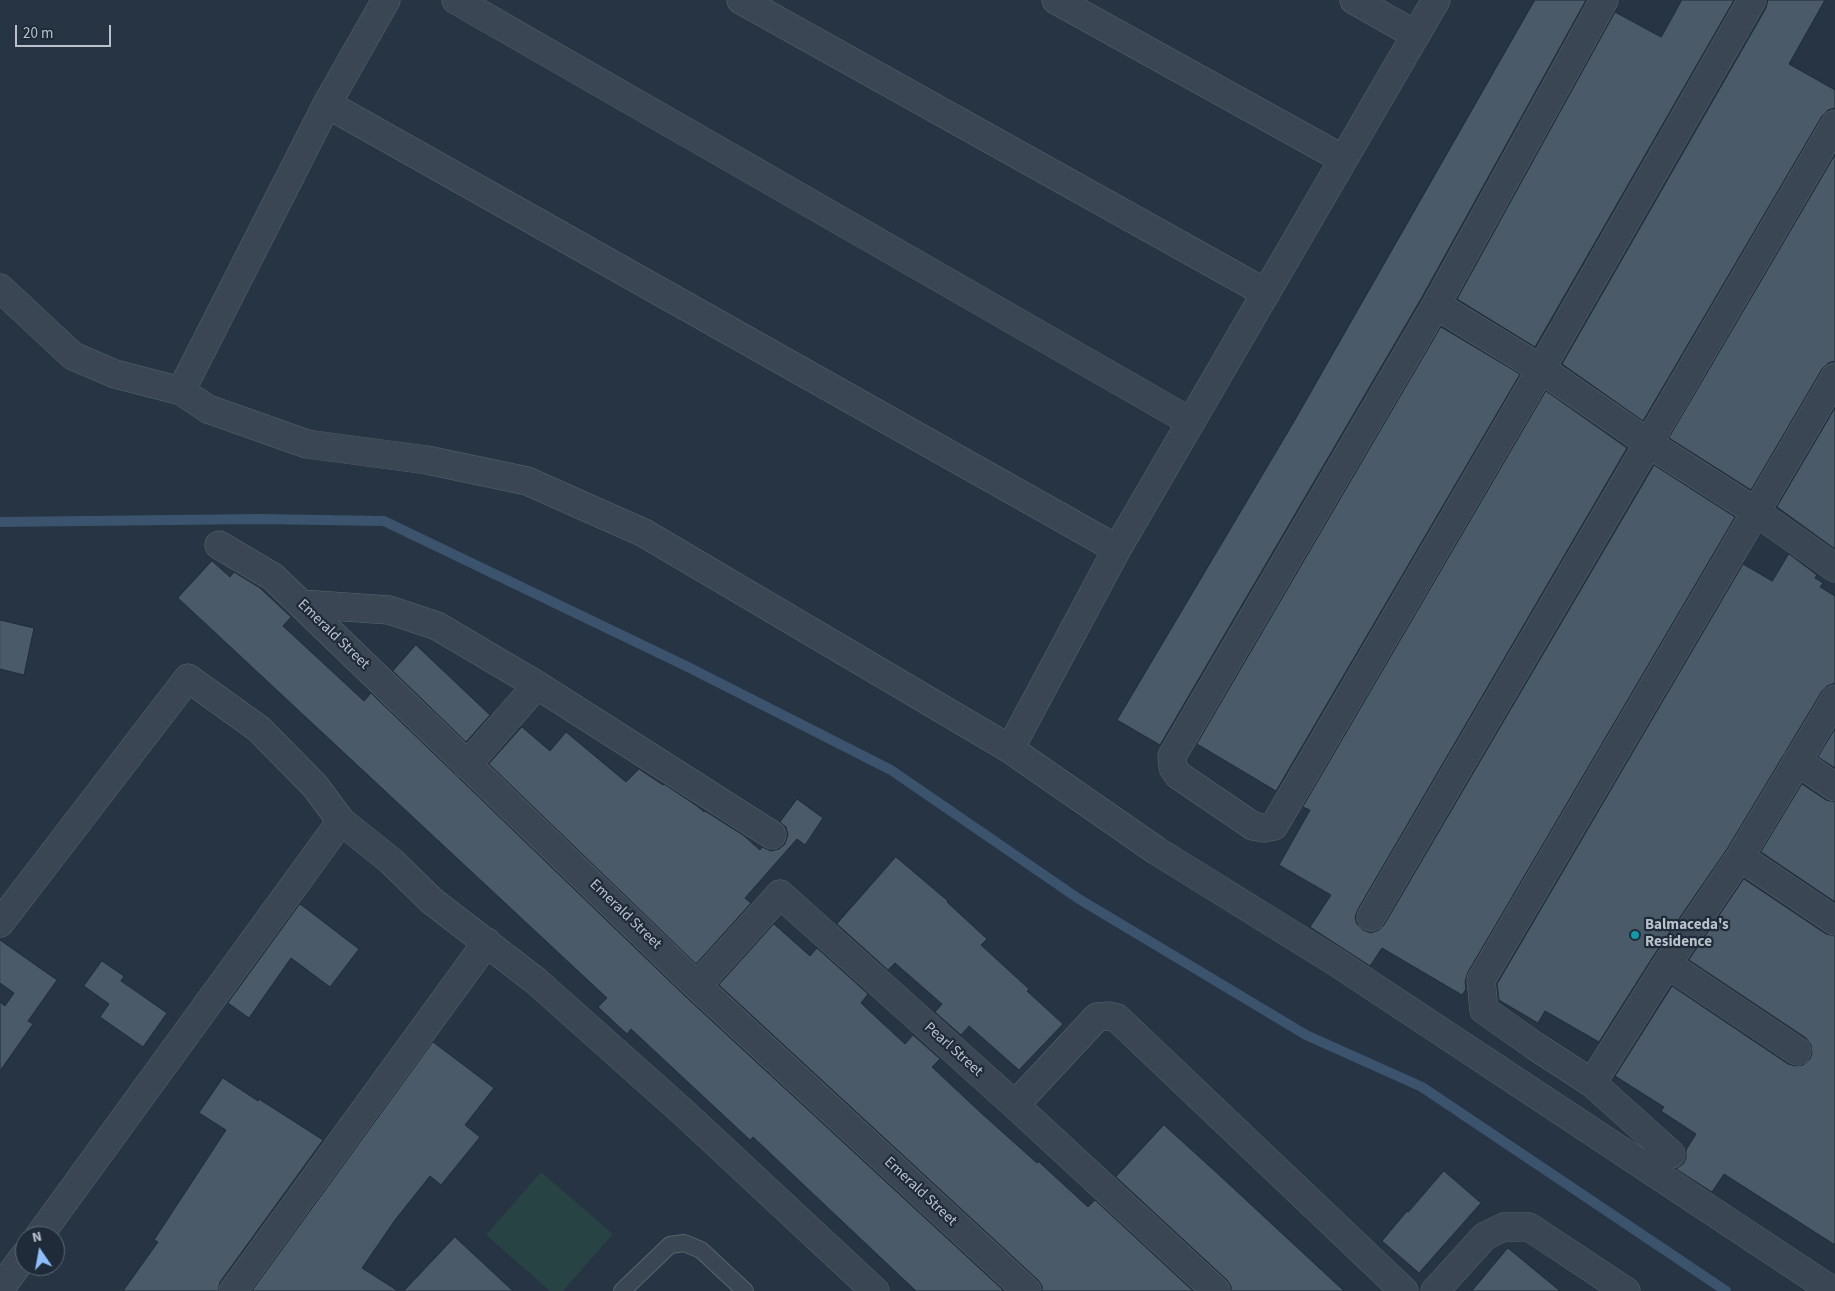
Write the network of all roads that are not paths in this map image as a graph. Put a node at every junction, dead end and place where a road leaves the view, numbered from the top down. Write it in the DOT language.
graph roads {
  1 [pos="386,0"];
  2 [pos="456,0"];
  3 [pos="741,0"];
  4 [pos="1056,0"];
  5 [pos="1354,0"];
  6 [pos="1436,0"];
  7 [pos="1604,0"];
  8 [pos="1752,0"];
  9 [pos="1416,35"];
  10 [pos="327,104"];
  11 [pos="1835,124"];
  12 [pos="1343,159"];
  13 [pos="0,288"];
  14 [pos="1266,293"];
  15 [pos="1436,305"];
  16 [pos="1541,369"];
  17 [pos="1835,377"];
  18 [pos="181,391"];
  19 [pos="1191,422"];
  20 [pos="1648,443"];
  21 [pos="1756,512"];
  22 [pos="219,545"];
  23 [pos="1117,549"];
  24 [pos="1835,568"];
  25 [pos="302,604"];
  26 [pos="537,685"];
  27 [pos="1835,699"];
  28 [pos="1010,749"];
  29 [pos="1797,761"];
  30 [pos="467,765"];
  31 [pos="1835,787"];
  32 [pos="341,821"];
  33 [pos="772,835"];
  34 [pos="1740,857"];
  35 [pos="1371,917"];
  36 [pos="1835,921"];
  37 [pos="0,923"];
  38 [pos="486,942"];
  39 [pos="1667,964"];
  40 [pos="697,986"];
  41 [pos="1797,1051"];
  42 [pos="1592,1083"];
  43 [pos="1015,1105"];
  44 [pos="1671,1154"];
  45 [pos="46,1226"];
  46 [pos="15,1269"];
  47 [pos="0,1289"];
  48 [pos="234,1291"];
  49 [pos="622,1291"];
  50 [pos="745,1291"];
  51 [pos="875,1291"];
  52 [pos="1027,1291"];
  53 [pos="1216,1291"];
  54 [pos="1404,1291"];
  55 [pos="1435,1291"];
  56 [pos="1626,1291"];
  57 [pos="1833,1291"];
  1 -- 10 [label="street"];
  2 -- 19 [label="street"];
  3 -- 14 [label="street"];
  4 -- 12 [label="street"];
  5 -- 9 [label="street"];
  6 -- 9 [label="street"];
  7 -- 15 [label="street"];
  8 -- 16 [label="street"];
  9 -- 12 [label="street"];
  10 -- 18 [label="street"];
  10 -- 23 [label="street"];
  11 -- 20 [label="street"];
  12 -- 14 [label="street"];
  13 -- 18 [label="street"];
  14 -- 19 [label="street"];
  15 -- 16 [label="street"];
  15 -- 16 [label="street"];
  16 -- 20 [label="street"];
  17 -- 21 [label="street"];
  18 -- 28 [label="street"];
  19 -- 23 [label="street"];
  20 -- 21 [label="street"];
  20 -- 35 [label="street"];
  21 -- 24 [label="street"];
  21 -- 42 [label="street"];
  22 -- 25 [label="street, Emerald Street"];
  23 -- 28 [label="street"];
  25 -- 26 [label="street"];
  25 -- 30 [label="street, Emerald Street"];
  26 -- 30 [label="street"];
  26 -- 33 [label="street"];
  27 -- 29 [label="street"];
  28 -- 57 [label="street"];
  29 -- 31 [label="street"];
  29 -- 34 [label="street"];
  30 -- 40 [label="street, Emerald Street"];
  32 -- 37 [label="street"];
  32 -- 38 [label="street"];
  32 -- 45 [label="street"];
  34 -- 36 [label="street"];
  34 -- 39 [label="street"];
  38 -- 48 [label="street"];
  38 -- 51 [label="street"];
  39 -- 41 [label="street"];
  39 -- 42 [label="street"];
  40 -- 43 [label="street, Pearl Street"];
  40 -- 52 [label="street, Emerald Street"];
  42 -- 44 [label="street"];
  43 -- 53 [label="street, Pearl Street"];
  43 -- 54 [label="street"];
  46 -- 47 [label="street"];
  49 -- 50 [label="lane"];
  55 -- 56 [label="street"];
}
